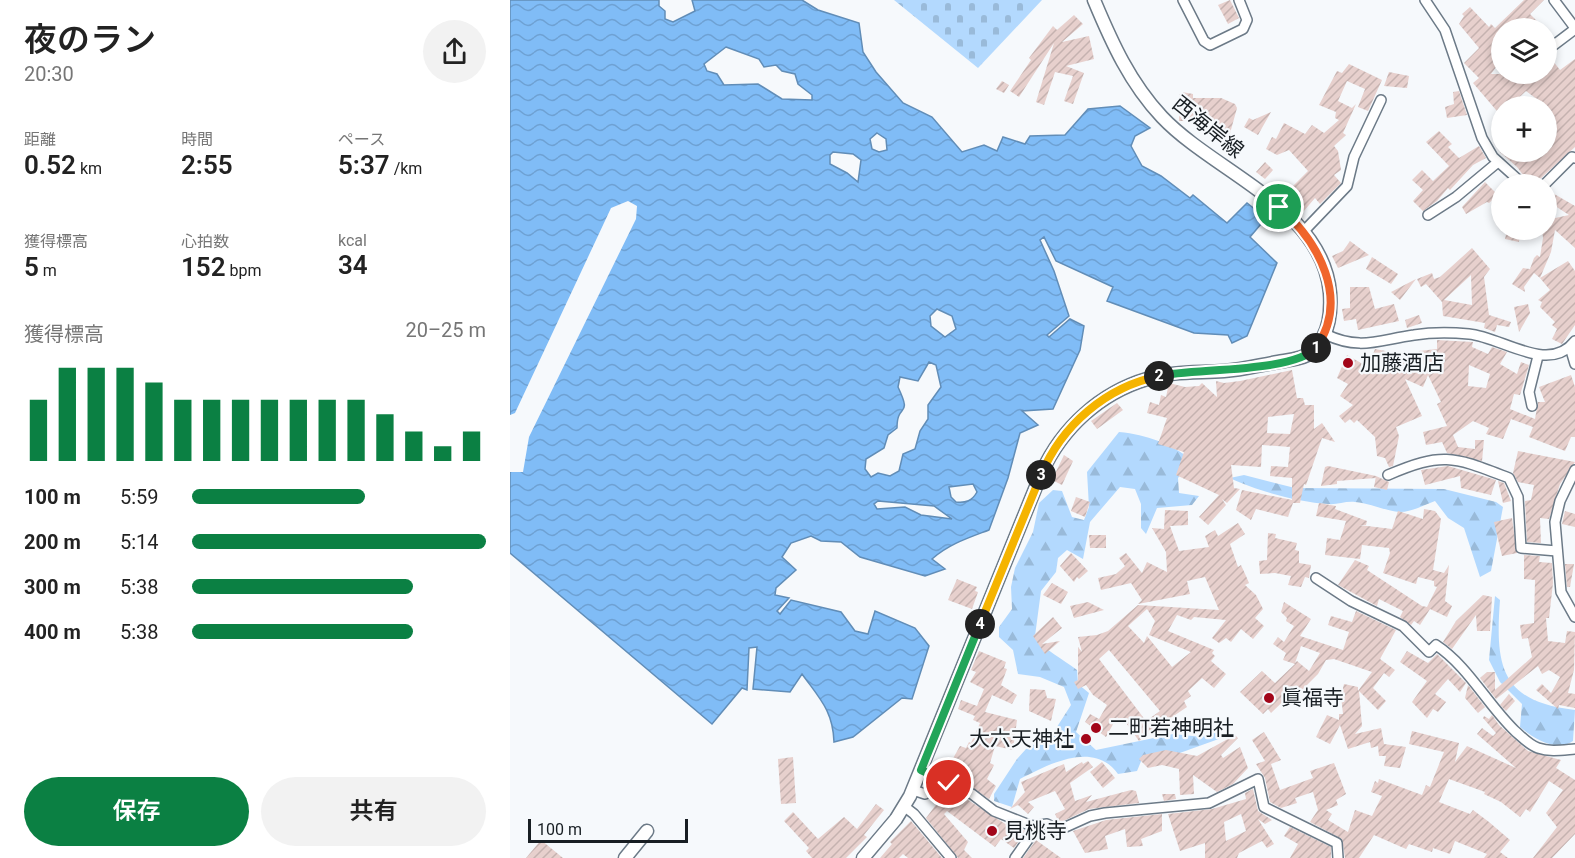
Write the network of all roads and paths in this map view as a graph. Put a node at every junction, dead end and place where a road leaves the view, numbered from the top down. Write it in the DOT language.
graph roads {
  1 [pos="1094,0"];
  2 [pos="1183,0"];
  3 [pos="1239,0"];
  4 [pos="1425,0"];
  5 [pos="1554,0"];
  6 [pos="1575,28"];
  7 [pos="1557,42"];
  8 [pos="1381,100"];
  9 [pos="1491,152"];
  10 [pos="1575,158"];
  11 [pos="1498,162"];
  12 [pos="1512,174"];
  13 [pos="1555,174"];
  14 [pos="1428,215"];
  15 [pos="1303,232"];
  16 [pos="1325,334"];
  17 [pos="1573,344"];
  18 [pos="1538,356"];
  19 [pos="1575,364"];
  20 [pos="1532,406"];
  21 [pos="1575,470"];
  22 [pos="1388,475"];
  23 [pos="1557,551"];
  24 [pos="1316,578"];
  25 [pos="1575,617"];
  26 [pos="1575,749"];
  27 [pos="921,770"];
  28 [pos="949,783"];
  29 [pos="913,790"];
  30 [pos="905,807"];
  31 [pos="1037,827"];
  32 [pos="647,831"];
  33 [pos="625,858"];
  34 [pos="863,858"];
  35 [pos="951,858"];
  36 [pos="1015,858"];
  37 [pos="1338,858"];
  1 -- 15 [label="street, 西海岸線"];
  2 -- 3 [label="street"];
  4 -- 9 [label="street"];
  5 -- 6 [label="street"];
  6 -- 7 [label="street"];
  8 -- 15 [label="street"];
  10 -- 13 [label="street"];
  11 -- 12 [label="street"];
  11 -- 14 [label="street"];
  15 -- 16 [label="street, 西海岸線"];
  16 -- 18 [label="street"];
  16 -- 27 [label="street"];
  17 -- 18 [label="street"];
  17 -- 19 [label="street"];
  18 -- 20 [label="street"];
  21 -- 23 [label="street"];
  22 -- 23 [label="street"];
  23 -- 25 [label="street"];
  24 -- 26 [label="street"];
  27 -- 28 [label="street"];
  27 -- 29 [label="street"];
  28 -- 29 [label="street"];
  28 -- 31 [label="street"];
  29 -- 30 [label="street"];
  30 -- 34 [label="street"];
  30 -- 35 [label="street"];
  31 -- 36 [label="street"];
  31 -- 37 [label="street"];
  32 -- 33 [label="street"];
}
